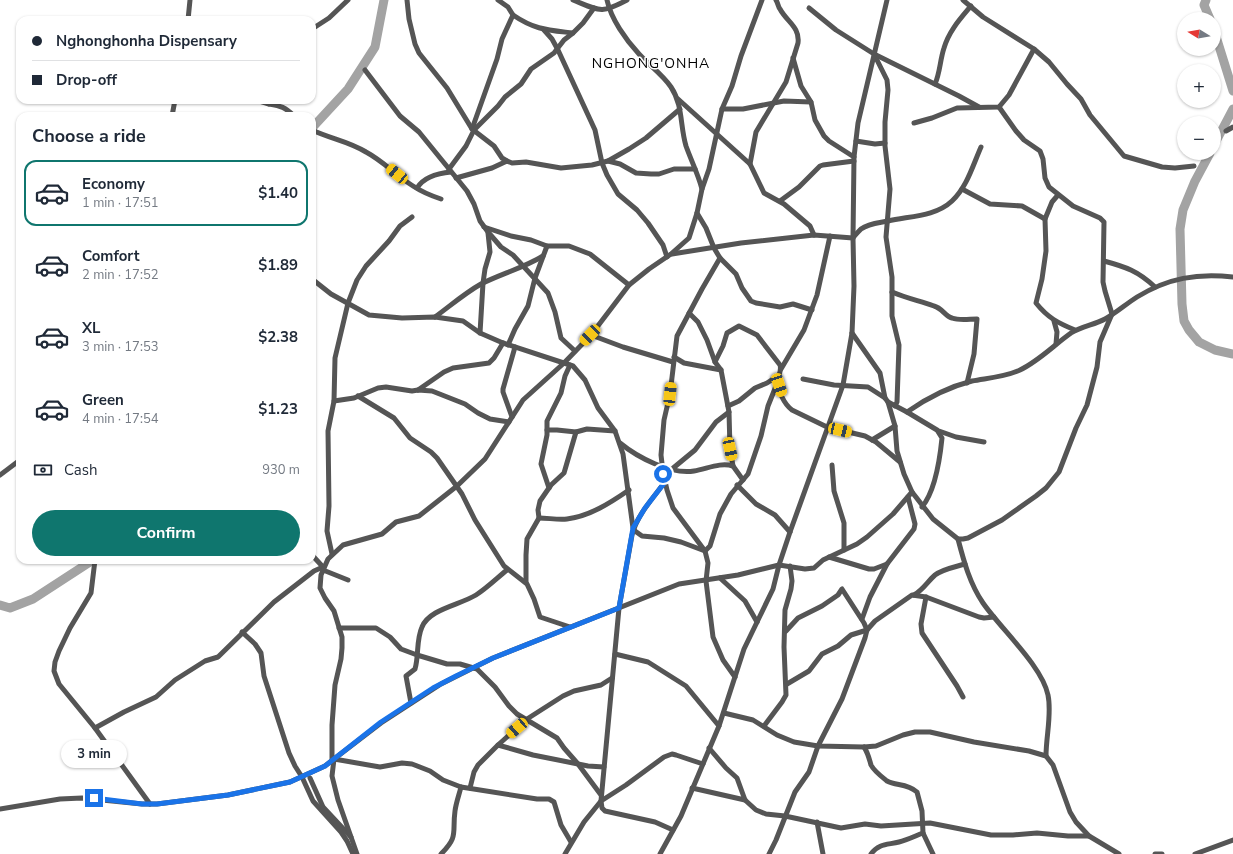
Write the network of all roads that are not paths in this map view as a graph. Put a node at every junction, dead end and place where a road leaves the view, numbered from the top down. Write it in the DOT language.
graph roads {
  1 [pos="190,0"];
  2 [pos="348,0"];
  3 [pos="408,0"];
  4 [pos="498,0"];
  5 [pos="573,0"];
  6 [pos="607,0"];
  7 [pos="627,0"];
  8 [pos="762,0"];
  9 [pos="776,0"];
  10 [pos="887,0"];
  11 [pos="964,0"];
  12 [pos="971,6"];
  13 [pos="594,8"];
  14 [pos="809,8"];
  15 [pos="609,9"];
  16 [pos="188,16"];
  17 [pos="513,16"];
  18 [pos="316,26"];
  19 [pos="544,30"];
  20 [pos="573,33"];
  21 [pos="1034,49"];
  22 [pos="558,50"];
  23 [pos="874,54"];
  24 [pos="793,58"];
  25 [pos="365,70"];
  26 [pos="935,84"];
  27 [pos="677,98"];
  28 [pos="811,102"];
  29 [pos="772,103"];
  30 [pos="277,104"];
  31 [pos="979,107"];
  32 [pos="999,107"];
  33 [pos="680,109"];
  34 [pos="722,109"];
  35 [pos="290,112"];
  36 [pos="914,123"];
  37 [pos="1233,127"];
  38 [pos="473,129"];
  39 [pos="1226,131"];
  40 [pos="316,132"];
  41 [pos="716,133"];
  42 [pos="856,141"];
  43 [pos="885,143"];
  44 [pos="981,147"];
  45 [pos="854,159"];
  46 [pos="507,161"];
  47 [pos="608,161"];
  48 [pos="602,163"];
  49 [pos="750,164"];
  50 [pos="1194,166"];
  51 [pos="695,168"];
  52 [pos="450,171"];
  53 [pos="456,178"];
  54 [pos="417,188"];
  55 [pos="702,189"];
  56 [pos="962,189"];
  57 [pos="1058,195"];
  58 [pos="441,200"];
  59 [pos="780,201"];
  60 [pos="697,213"];
  61 [pos="412,217"];
  62 [pos="1045,219"];
  63 [pos="887,221"];
  64 [pos="484,227"];
  65 [pos="488,232"];
  66 [pos="814,235"];
  67 [pos="830,236"];
  68 [pos="852,238"];
  69 [pos="547,246"];
  70 [pos="714,248"];
  71 [pos="543,256"];
  72 [pos="669,256"];
  73 [pos="720,258"];
  74 [pos="1104,261"];
  75 [pos="525,266"];
  76 [pos="1233,277"];
  77 [pos="535,278"];
  78 [pos="316,282"];
  79 [pos="483,283"];
  80 [pos="629,285"];
  81 [pos="1156,287"];
  82 [pos="892,292"];
  83 [pos="348,303"];
  84 [pos="812,310"];
  85 [pos="689,313"];
  86 [pos="1112,314"];
  87 [pos="435,317"];
  88 [pos="1054,320"];
  89 [pos="1076,330"];
  90 [pos="480,332"];
  91 [pos="852,333"];
  92 [pos="590,335"];
  93 [pos="506,344"];
  94 [pos="1056,344"];
  95 [pos="515,347"];
  96 [pos="575,352"];
  97 [pos="674,360"];
  98 [pos="715,362"];
  99 [pos="567,364"];
  100 [pos="721,370"];
  101 [pos="780,372"];
  102 [pos="803,379"];
  103 [pos="778,382"];
  104 [pos="967,383"];
  105 [pos="843,385"];
  106 [pos="418,390"];
  107 [pos="358,396"];
  108 [pos="886,400"];
  109 [pos="334,401"];
  110 [pos="895,406"];
  111 [pos="728,409"];
  112 [pos="907,412"];
  113 [pos="510,420"];
  114 [pos="895,426"];
  115 [pos="827,427"];
  116 [pos="547,430"];
  117 [pos="615,431"];
  118 [pos="938,431"];
  119 [pos="576,432"];
  120 [pos="872,440"];
  121 [pos="984,442"];
  122 [pos="620,443"];
  123 [pos="16,463"];
  124 [pos="900,463"];
  125 [pos="832,465"];
  126 [pos="733,466"];
  127 [pos="662,467"];
  128 [pos="672,469"];
  129 [pos="663,474"];
  130 [pos="0,476"];
  131 [pos="744,480"];
  132 [pos="665,482"];
  133 [pos="456,486"];
  134 [pos="737,486"];
  135 [pos="549,488"];
  136 [pos="629,490"];
  137 [pos="910,494"];
  138 [pos="922,507"];
  139 [pos="539,518"];
  140 [pos="633,528"];
  141 [pos="790,532"];
  142 [pos="958,539"];
  143 [pos="844,550"];
  144 [pos="705,551"];
  145 [pos="332,554"];
  146 [pos="829,557"];
  147 [pos="316,559"];
  148 [pos="95,564"];
  149 [pos="887,564"];
  150 [pos="965,564"];
  151 [pos="780,565"];
  152 [pos="790,566"];
  153 [pos="323,568"];
  154 [pos="507,570"];
  155 [pos="720,578"];
  156 [pos="348,580"];
  157 [pos="706,581"];
  158 [pos="526,582"];
  159 [pos="914,594"];
  160 [pos="926,597"];
  161 [pos="619,608"];
  162 [pos="994,617"];
  163 [pos="862,619"];
  164 [pos="758,622"];
  165 [pos="570,627"];
  166 [pos="339,628"];
  167 [pos="867,630"];
  168 [pos="786,631"];
  169 [pos="242,632"];
  170 [pos="615,654"];
  171 [pos="417,655"];
  172 [pos="472,668"];
  173 [pos="735,676"];
  174 [pos="612,678"];
  175 [pos="787,684"];
  176 [pos="963,697"];
  177 [pos="411,703"];
  178 [pos="724,712"];
  179 [pos="527,719"];
  180 [pos="719,726"];
  181 [pos="764,726"];
  182 [pos="95,728"];
  183 [pos="498,745"];
  184 [pos="818,746"];
  185 [pos="864,747"];
  186 [pos="709,748"];
  187 [pos="1046,756"];
  188 [pos="333,760"];
  189 [pos="578,764"];
  190 [pos="703,764"];
  191 [pos="604,768"];
  192 [pos="302,777"];
  193 [pos="310,778"];
  194 [pos="461,787"];
  195 [pos="470,788"];
  196 [pos="692,788"];
  197 [pos="601,798"];
  198 [pos="745,800"];
  199 [pos="150,804"];
  200 [pos="0,809"];
  201 [pos="785,816"];
  202 [pos="817,822"];
  203 [pos="922,824"];
  204 [pos="673,830"];
  205 [pos="923,833"];
  206 [pos="1089,836"];
  207 [pos="353,839"];
  208 [pos="1233,840"];
  209 [pos="571,842"];
  210 [pos="773,848"];
  211 [pos="353,854"];
  212 [pos="357,854"];
  213 [pos="441,854"];
  214 [pos="565,854"];
  215 [pos="660,854"];
  216 [pos="769,854"];
  217 [pos="775,854"];
  218 [pos="823,854"];
  219 [pos="871,854"];
  220 [pos="933,854"];
  221 [pos="1119,854"];
  222 [pos="1155,854"];
  223 [pos="1162,854"];
  224 [pos="1195,854"];
  1 -- 16 [label="street"];
  2 -- 18 [label="street"];
  3 -- 38 [label="street"];
  4 -- 17 [label="street"];
  5 -- 13 [label="street"];
  6 -- 15 [label="street"];
  7 -- 15 [label="street"];
  8 -- 34 [label="street"];
  9 -- 24 [label="street"];
  10 -- 23 [label="street"];
  11 -- 12 [label="street"];
  12 -- 21 [label="street"];
  12 -- 26 [label="street"];
  13 -- 15 [label="street"];
  13 -- 20 [label="street"];
  14 -- 23 [label="street"];
  15 -- 27 [label="street"];
  17 -- 19 [label="street"];
  17 -- 38 [label="street"];
  19 -- 20 [label="street"];
  19 -- 22 [label="street"];
  20 -- 22 [label="street"];
  21 -- 32 [label="street"];
  21 -- 50 [label="street"];
  22 -- 38 [label="street"];
  22 -- 48 [label="street"];
  23 -- 26 [label="street"];
  23 -- 42 [label="street"];
  23 -- 43 [label="street"];
  24 -- 28 [label="street"];
  24 -- 29 [label="street"];
  25 -- 52 [label="street"];
  26 -- 31 [label="street"];
  27 -- 33 [label="street"];
  27 -- 41 [label="street"];
  28 -- 29 [label="street"];
  28 -- 45 [label="street"];
  29 -- 34 [label="street"];
  29 -- 49 [label="street"];
  30 -- 35 [label="street"];
  31 -- 32 [label="street"];
  31 -- 36 [label="street"];
  32 -- 57 [label="street"];
  33 -- 47 [label="street"];
  33 -- 51 [label="street"];
  34 -- 41 [label="street"];
  37 -- 39 [label="street"];
  38 -- 46 [label="street"];
  38 -- 52 [label="street"];
  40 -- 54 [label="street"];
  41 -- 49 [label="street"];
  41 -- 55 [label="street"];
  42 -- 43 [label="street"];
  42 -- 45 [label="street"];
  43 -- 63 [label="street"];
  44 -- 56 [label="street"];
  45 -- 59 [label="street"];
  45 -- 68 [label="street"];
  46 -- 48 [label="street"];
  46 -- 53 [label="street"];
  47 -- 48 [label="street"];
  47 -- 51 [label="street"];
  48 -- 72 [label="street"];
  49 -- 59 [label="street"];
  51 -- 55 [label="street"];
  52 -- 53 [label="street"];
  52 -- 54 [label="street"];
  53 -- 64 [label="street"];
  54 -- 58 [label="street"];
  55 -- 60 [label="street"];
  56 -- 62 [label="street"];
  56 -- 63 [label="street"];
  57 -- 62 [label="street"];
  57 -- 74 [label="street"];
  59 -- 66 [label="street"];
  60 -- 70 [label="street"];
  60 -- 72 [label="street"];
  61 -- 83 [label="street"];
  62 -- 88 [label="street"];
  63 -- 68 [label="street"];
  63 -- 82 [label="street"];
  64 -- 65 [label="street"];
  64 -- 69 [label="street"];
  65 -- 75 [label="street"];
  65 -- 79 [label="street"];
  66 -- 67 [label="street"];
  66 -- 70 [label="street"];
  67 -- 68 [label="street"];
  67 -- 84 [label="street"];
  68 -- 91 [label="street"];
  69 -- 71 [label="street"];
  69 -- 80 [label="street"];
  70 -- 72 [label="street"];
  70 -- 73 [label="street"];
  71 -- 75 [label="street"];
  71 -- 77 [label="street"];
  72 -- 80 [label="street"];
  73 -- 84 [label="street"];
  73 -- 85 [label="street"];
  74 -- 81 [label="street"];
  74 -- 86 [label="street"];
  75 -- 77 [label="street"];
  75 -- 79 [label="street"];
  76 -- 81 [label="street"];
  77 -- 93 [label="street"];
  77 -- 96 [label="street"];
  78 -- 83 [label="street"];
  79 -- 87 [label="street"];
  79 -- 90 [label="street"];
  80 -- 92 [label="street"];
  81 -- 86 [label="street"];
  82 -- 104 [label="street"];
  82 -- 110 [label="street"];
  83 -- 87 [label="street"];
  83 -- 109 [label="street"];
  84 -- 101 [label="street"];
  85 -- 97 [label="street"];
  85 -- 98 [label="street"];
  86 -- 89 [label="street"];
  86 -- 142 [label="street"];
  87 -- 90 [label="street"];
  88 -- 89 [label="street"];
  88 -- 94 [label="street"];
  89 -- 94 [label="street"];
  90 -- 93 [label="street"];
  91 -- 105 [label="street"];
  91 -- 108 [label="street"];
  92 -- 96 [label="street"];
  92 -- 97 [label="street"];
  93 -- 95 [label="street"];
  93 -- 106 [label="street"];
  94 -- 104 [label="street"];
  95 -- 99 [label="street"];
  95 -- 113 [label="street"];
  96 -- 99 [label="street"];
  97 -- 100 [label="street"];
  97 -- 127 [label="street"];
  98 -- 100 [label="street"];
  98 -- 101 [label="street"];
  99 -- 113 [label="street"];
  99 -- 116 [label="street"];
  99 -- 117 [label="street"];
  100 -- 111 [label="street"];
  101 -- 103 [label="street"];
  101 -- 111 [label="street"];
  102 -- 105 [label="street"];
  103 -- 115 [label="street"];
  103 -- 131 [label="street"];
  104 -- 112 [label="street"];
  105 -- 108 [label="street"];
  105 -- 115 [label="street"];
  106 -- 107 [label="street"];
  106 -- 113 [label="street"];
  107 -- 109 [label="street"];
  107 -- 133 [label="street"];
  108 -- 110 [label="street"];
  108 -- 114 [label="street"];
  109 -- 145 [label="street"];
  110 -- 112 [label="street"];
  111 -- 126 [label="street"];
  111 -- 128 [label="street"];
  112 -- 118 [label="street"];
  113 -- 133 [label="street"];
  114 -- 120 [label="street"];
  114 -- 124 [label="street"];
  115 -- 120 [label="street"];
  115 -- 141 [label="street"];
  116 -- 119 [label="street"];
  116 -- 135 [label="street"];
  117 -- 119 [label="street"];
  117 -- 122 [label="street"];
  118 -- 121 [label="street"];
  118 -- 138 [label="street"];
  119 -- 135 [label="street"];
  120 -- 124 [label="street"];
  122 -- 127 [label="street"];
  122 -- 136 [label="street"];
  123 -- 130 [label="street"];
  124 -- 137 [label="street"];
  125 -- 143 [label="street"];
  126 -- 128 [label="street"];
  126 -- 131 [label="street"];
  127 -- 128 [label="street"];
  127 -- 129 [label="street"];
  128 -- 129 [label="street"];
  129 -- 132 [label="street"];
  131 -- 134 [label="street"];
  132 -- 140 [label="street"];
  132 -- 144 [label="street"];
  133 -- 145 [label="street"];
  133 -- 154 [label="street"];
  134 -- 141 [label="street"];
  134 -- 144 [label="street"];
  135 -- 139 [label="street"];
  136 -- 139 [label="street"];
  136 -- 140 [label="street"];
  137 -- 138 [label="street"];
  137 -- 143 [label="street"];
  137 -- 149 [label="street"];
  138 -- 142 [label="street"];
  139 -- 158 [label="street"];
  140 -- 144 [label="street"];
  140 -- 161 [label="street"];
  141 -- 151 [label="street"];
  142 -- 150 [label="street"];
  143 -- 146 [label="street"];
  144 -- 157 [label="street"];
  145 -- 153 [label="street"];
  146 -- 149 [label="street"];
  146 -- 152 [label="street"];
  147 -- 153 [label="street"];
  148 -- 182 [label="street"];
  149 -- 163 [label="street"];
  150 -- 159 [label="street"];
  150 -- 162 [label="street"];
  151 -- 152 [label="street"];
  151 -- 155 [label="street"];
  151 -- 164 [label="street"];
  152 -- 168 [label="street"];
  153 -- 156 [label="street"];
  153 -- 166 [label="street"];
  153 -- 169 [label="street"];
  154 -- 158 [label="street"];
  154 -- 171 [label="street"];
  155 -- 157 [label="street"];
  155 -- 164 [label="street"];
  157 -- 161 [label="street"];
  157 -- 173 [label="street"];
  158 -- 165 [label="street"];
  159 -- 160 [label="street"];
  159 -- 167 [label="street"];
  160 -- 162 [label="street"];
  160 -- 176 [label="street"];
  161 -- 165 [label="street"];
  161 -- 170 [label="street"];
  162 -- 187 [label="street"];
  163 -- 167 [label="street"];
  163 -- 168 [label="street"];
  164 -- 173 [label="street"];
  165 -- 172 [label="street"];
  166 -- 171 [label="street"];
  166 -- 188 [label="street"];
  167 -- 175 [label="street"];
  167 -- 184 [label="street"];
  168 -- 175 [label="street"];
  169 -- 182 [label="street"];
  169 -- 192 [label="street"];
  170 -- 174 [label="street"];
  170 -- 180 [label="street"];
  171 -- 172 [label="street"];
  171 -- 177 [label="street"];
  172 -- 177 [label="street"];
  172 -- 179 [label="street"];
  173 -- 178 [label="street"];
  174 -- 179 [label="street"];
  174 -- 191 [label="street"];
  175 -- 181 [label="street"];
  177 -- 188 [label="street"];
  178 -- 180 [label="street"];
  178 -- 181 [label="street"];
  179 -- 183 [label="street"];
  179 -- 189 [label="street"];
  180 -- 186 [label="street"];
  181 -- 184 [label="street"];
  182 -- 199 [label="street"];
  183 -- 189 [label="street"];
  183 -- 195 [label="street"];
  184 -- 185 [label="street"];
  184 -- 201 [label="street"];
  185 -- 187 [label="street"];
  185 -- 203 [label="street"];
  186 -- 190 [label="street"];
  186 -- 198 [label="street"];
  187 -- 206 [label="street"];
  188 -- 192 [label="street"];
  188 -- 194 [label="street"];
  188 -- 207 [label="street"];
  189 -- 191 [label="street"];
  189 -- 197 [label="street"];
  190 -- 196 [label="street"];
  190 -- 197 [label="street"];
  191 -- 197 [label="street"];
  192 -- 199 [label="street"];
  192 -- 211 [label="street"];
  193 -- 207 [label="street"];
  194 -- 195 [label="street"];
  194 -- 213 [label="street"];
  195 -- 209 [label="street"];
  196 -- 198 [label="street"];
  196 -- 204 [label="street"];
  197 -- 204 [label="street"];
  197 -- 209 [label="street"];
  198 -- 201 [label="street"];
  199 -- 200 [label="street"];
  201 -- 202 [label="street"];
  201 -- 210 [label="street"];
  202 -- 203 [label="street"];
  202 -- 218 [label="street"];
  203 -- 205 [label="street"];
  203 -- 206 [label="street"];
  204 -- 215 [label="street"];
  205 -- 219 [label="street"];
  205 -- 220 [label="street"];
  206 -- 221 [label="street"];
  207 -- 212 [label="street"];
  208 -- 224 [label="street"];
  209 -- 214 [label="street"];
  210 -- 216 [label="street"];
  210 -- 217 [label="street"];
  222 -- 223 [label="street"];
}
